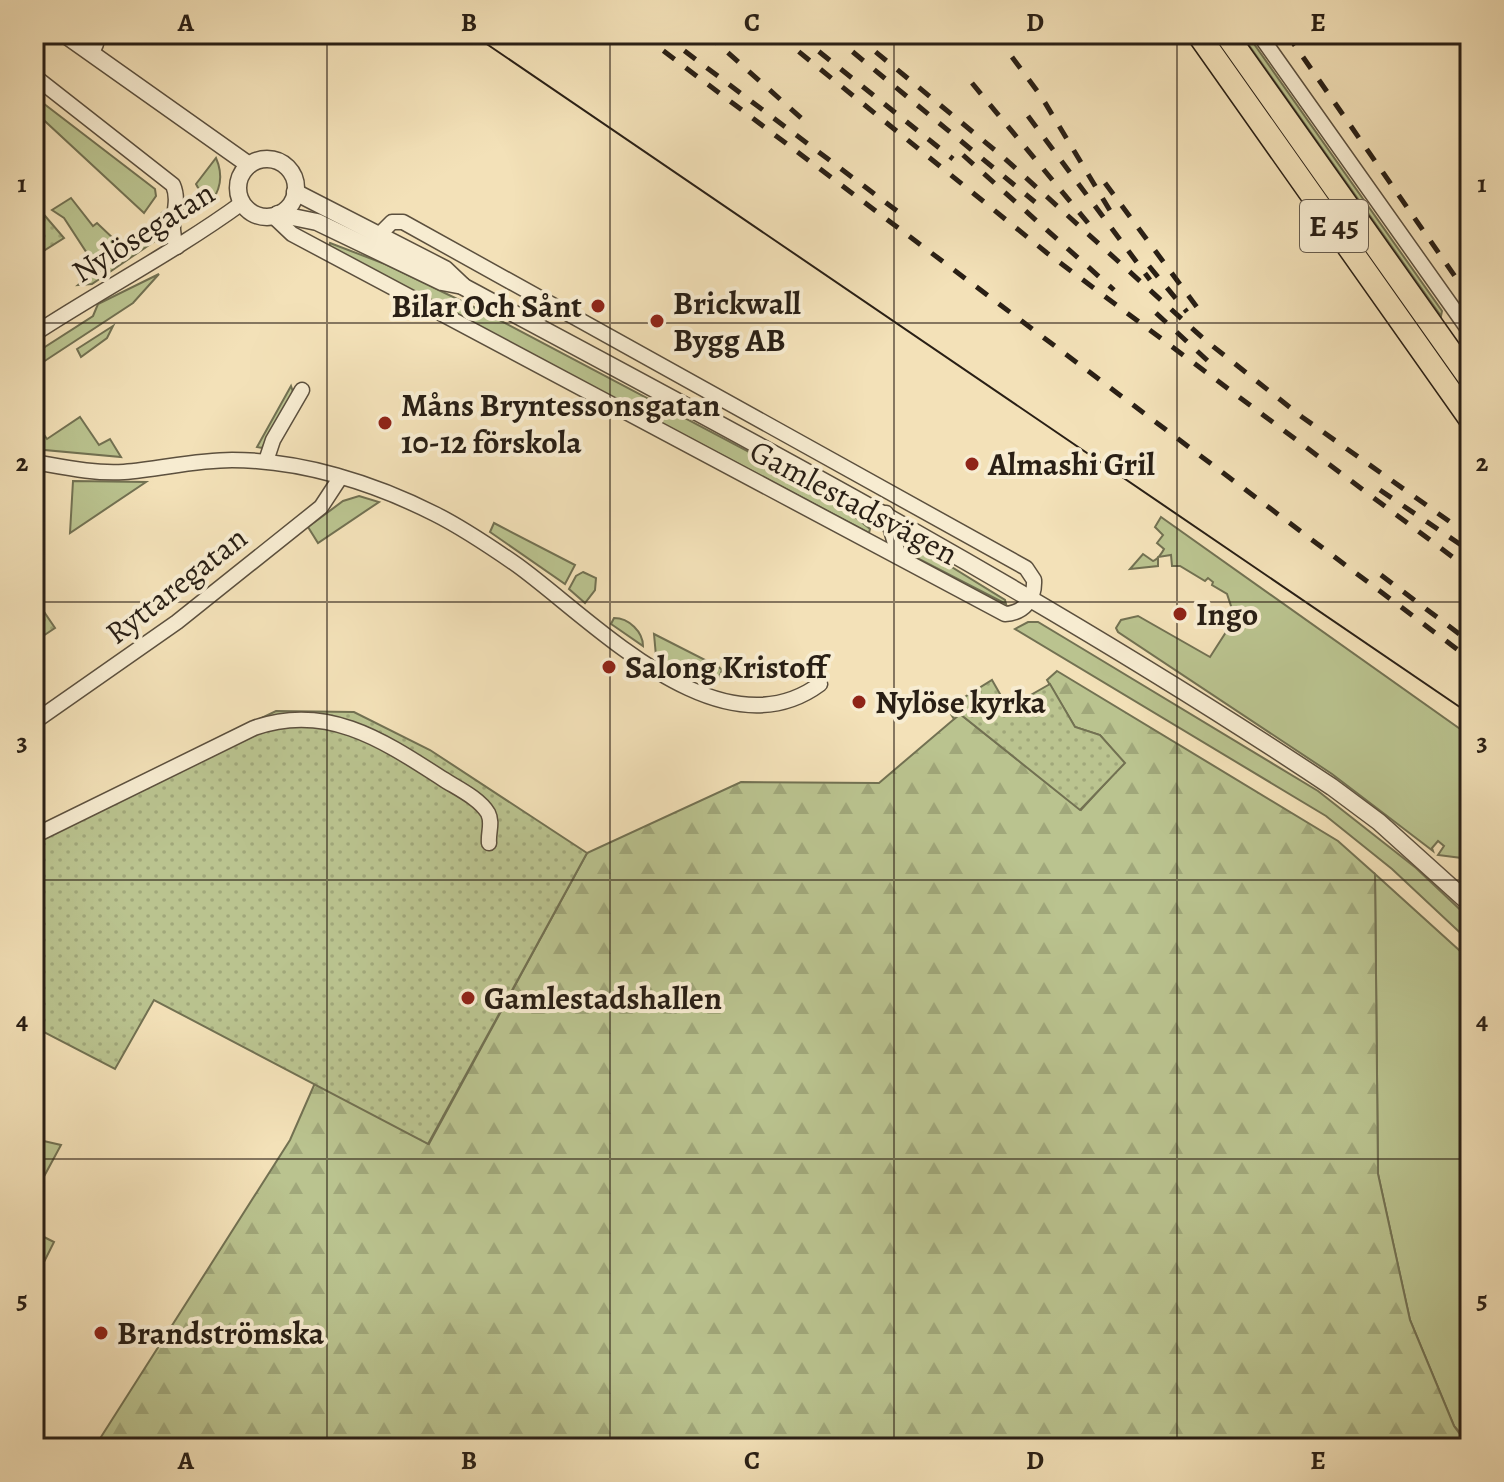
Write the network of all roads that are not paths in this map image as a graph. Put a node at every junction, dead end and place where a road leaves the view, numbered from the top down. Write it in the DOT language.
graph roads {
  1 [pos="64,34"];
  2 [pos="94,34"];
  3 [pos="1198,34"];
  4 [pos="1226,34"];
  5 [pos="1259,34"];
  6 [pos="92,53"];
  7 [pos="34,76"];
  8 [pos="249,165"];
  9 [pos="295,192"];
  10 [pos="242,203"];
  11 [pos="275,215"];
  12 [pos="378,236"];
  13 [pos="177,247"];
  14 [pos="464,287"];
  15 [pos="1470,332"];
  16 [pos="34,334"];
  17 [pos="1470,379"];
  18 [pos="302,390"];
  19 [pos="1470,419"];
  20 [pos="266,461"];
  21 [pos="34,462"];
  22 [pos="340,478"];
  23 [pos="886,513"];
  24 [pos="899,557"];
  25 [pos="1031,599"];
  26 [pos="820,684"];
  27 [pos="34,722"];
  28 [pos="34,836"];
  29 [pos="489,843"];
  30 [pos="1470,904"];
  1 -- 6 [label="street"];
  2 -- 6 [label="street"];
  3 -- 19 [label="highway, E 45"];
  4 -- 17 [label="highway, E 45"];
  5 -- 15 [label="street"];
  6 -- 8 [label="street"];
  7 -- 13 [label="street"];
  8 -- 9 [label="street"];
  8 -- 10 [label="street"];
  9 -- 11 [label="street"];
  9 -- 12 [label="street, Gamlestadsvägen"];
  10 -- 11 [label="street"];
  10 -- 13 [label="street, Nylösegatan"];
  11 -- 14 [label="street, Gamlestadsvägen"];
  11 -- 24 [label="street, Gamlestadsvägen"];
  12 -- 14 [label="street, Gamlestadsvägen"];
  12 -- 25 [label="street, Gamlestadsvägen"];
  13 -- 16 [label="street, Nylösegatan"];
  14 -- 23 [label="street, Gamlestadsvägen"];
  18 -- 20 [label="street"];
  20 -- 21 [label="street"];
  20 -- 22 [label="street"];
  22 -- 26 [label="street"];
  22 -- 27 [label="street, Ryttaregatan"];
  23 -- 24 [label="street"];
  23 -- 25 [label="street, Gamlestadsvägen"];
  24 -- 25 [label="street, Gamlestadsvägen"];
  25 -- 30 [label="street, Gamlestadsvägen"];
  28 -- 29 [label="street"];
}
